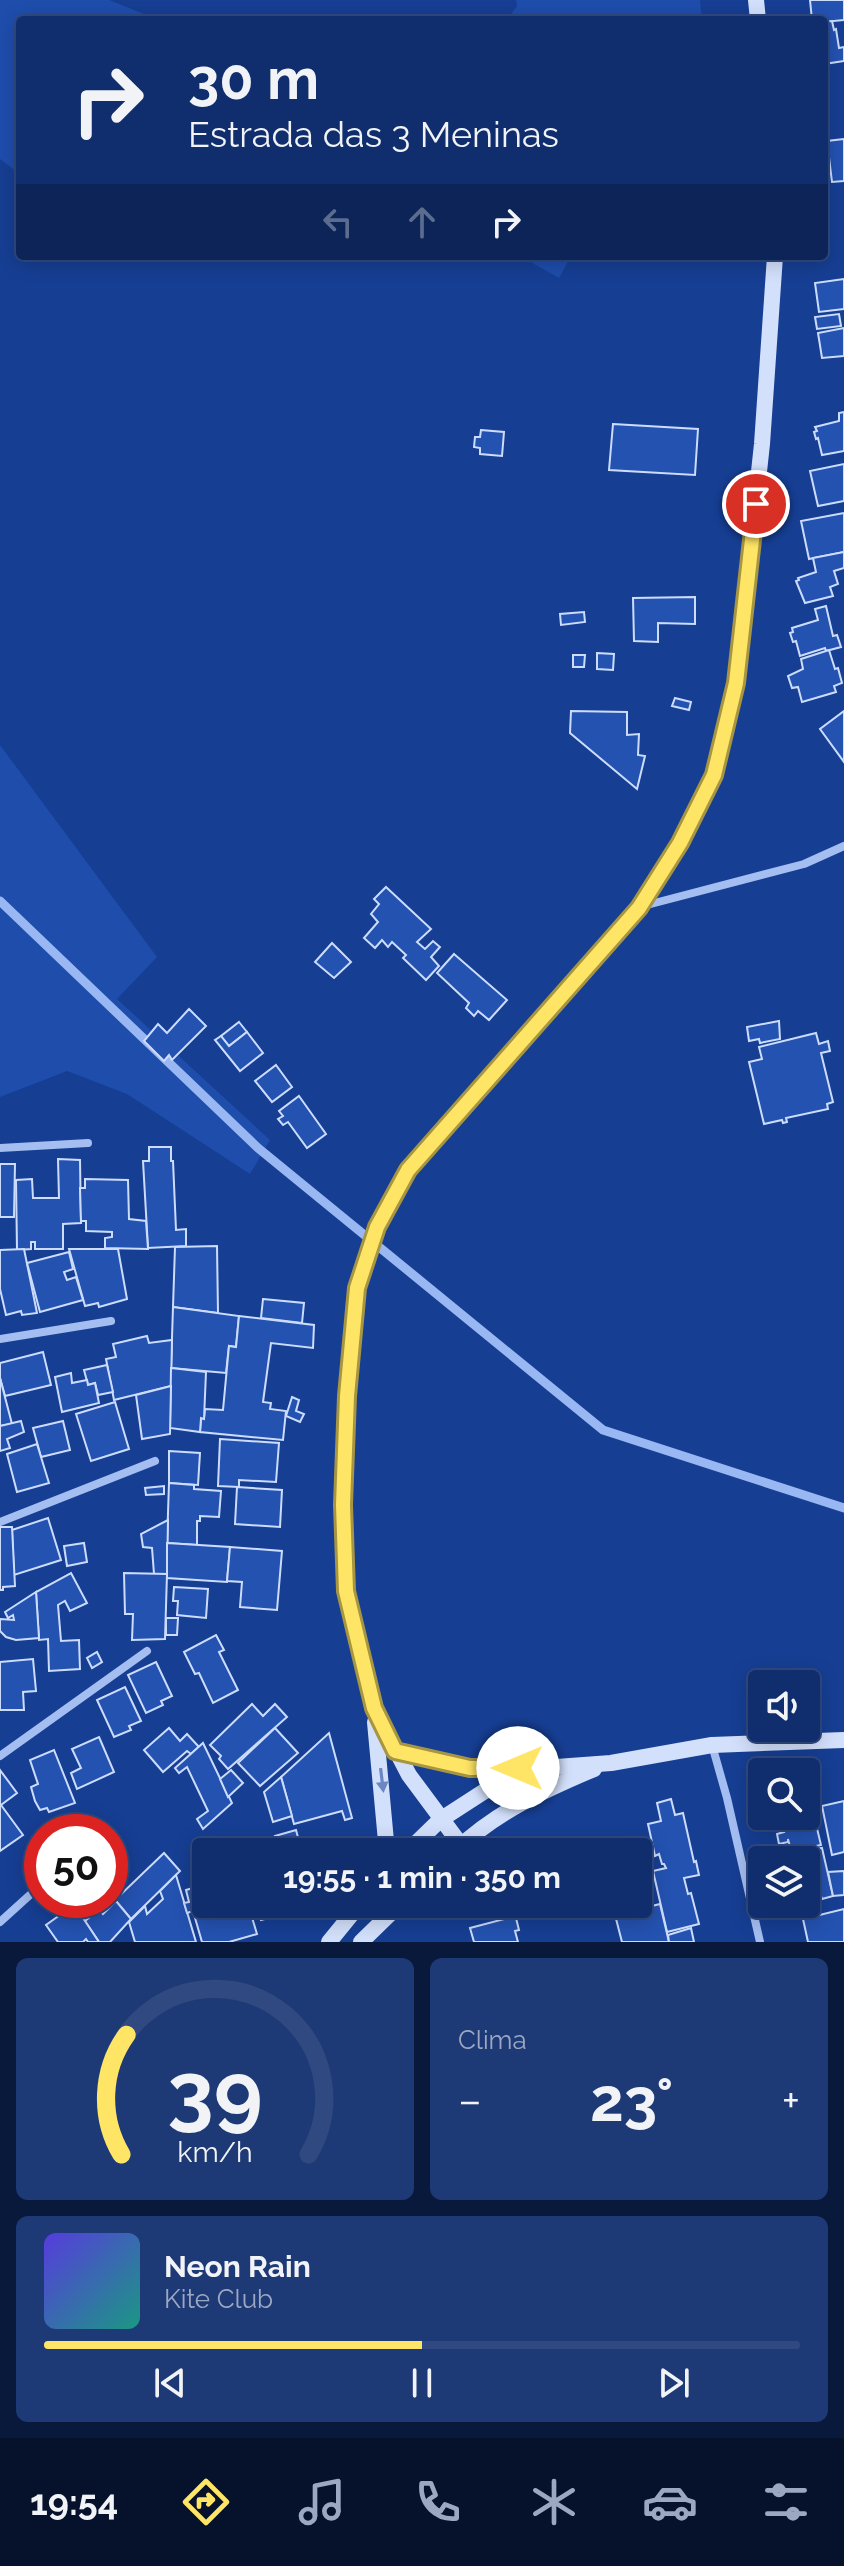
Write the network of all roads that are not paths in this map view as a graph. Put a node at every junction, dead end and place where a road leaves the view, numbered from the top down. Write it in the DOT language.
graph roads {
  1 [pos="775,260"];
  2 [pos="844,846"];
  3 [pos="639,908"];
  4 [pos="88,1143"];
  5 [pos="0,1148"];
  6 [pos="111,1321"];
  7 [pos="0,1339"];
  8 [pos="155,1461"];
  9 [pos="0,1522"];
  10 [pos="147,1651"];
  11 [pos="374,1708"];
  12 [pos="844,1740"];
  13 [pos="712,1745"];
  14 [pos="395,1751"];
  15 [pos="0,1756"];
  16 [pos="611,1763"];
  17 [pos="543,1768"];
  18 [pos="440,1820"];
  19 [pos="386,1838"];
  20 [pos="421,1838"];
  21 [pos="451,1838"];
  22 [pos="472,1838"];
  23 [pos="24,1900"];
  24 [pos="349,1918"];
  25 [pos="386,1918"];
  26 [pos="0,1922"];
  27 [pos="329,1942"];
  28 [pos="361,1942"];
  29 [pos="760,1942"];
  1 -- 3 [label="main road"];
  2 -- 3 [label="street"];
  3 -- 11 [label="main road"];
  4 -- 5 [label="street"];
  6 -- 7 [label="street"];
  8 -- 9 [label="street"];
  10 -- 15 [label="street"];
  11 -- 14 [label="main road"];
  11 -- 19 [label="main road, one-way"];
  12 -- 13 [label="main road"];
  13 -- 16 [label="main road"];
  13 -- 29 [label="street"];
  14 -- 17 [label="main road"];
  14 -- 18 [label="main road"];
  16 -- 17 [label="main road"];
  16 -- 22 [label="main road"];
  17 -- 18 [label="main road"];
  18 -- 20 [label="main road"];
  18 -- 21 [label="main road"];
  23 -- 26 [label="street"];
  24 -- 27 [label="main road"];
  25 -- 28 [label="main road"];
}
